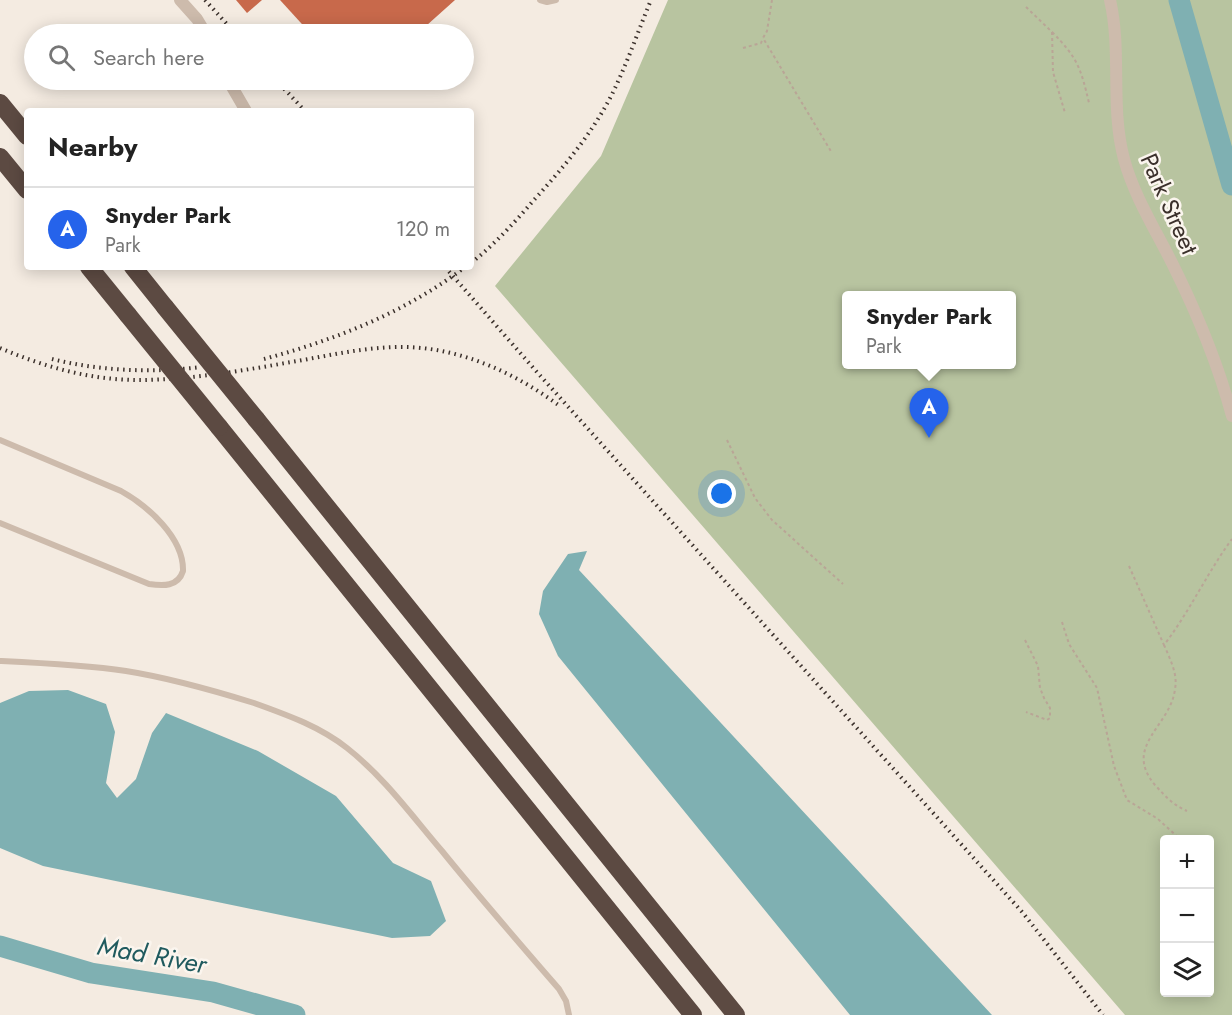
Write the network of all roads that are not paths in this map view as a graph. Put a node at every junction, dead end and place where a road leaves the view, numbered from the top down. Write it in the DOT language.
graph roads {
  1 [pos="180,0"];
  2 [pos="540,0"];
  3 [pos="556,0"];
  4 [pos="1110,0"];
  5 [pos="200,24"];
  6 [pos="234,90"];
  7 [pos="0,103"];
  8 [pos="244,108"];
  9 [pos="24,132"];
  10 [pos="0,157"];
  11 [pos="24,186"];
  12 [pos="91,270"];
  13 [pos="135,270"];
  14 [pos="1232,416"];
  15 [pos="0,441"];
  16 [pos="0,523"];
  17 [pos="0,661"];
  18 [pos="569,1015"];
  19 [pos="693,1015"];
  20 [pos="736,1015"];
  1 -- 5 [label="street"];
  2 -- 3 [label="lane"];
  4 -- 14 [label="street, Park Street"];
  6 -- 8 [label="street"];
  7 -- 9 [label="highway"];
  10 -- 11 [label="highway"];
  12 -- 19 [label="highway, bridge"];
  13 -- 20 [label="highway, bridge"];
  15 -- 16 [label="lane"];
  17 -- 18 [label="lane"];
}
